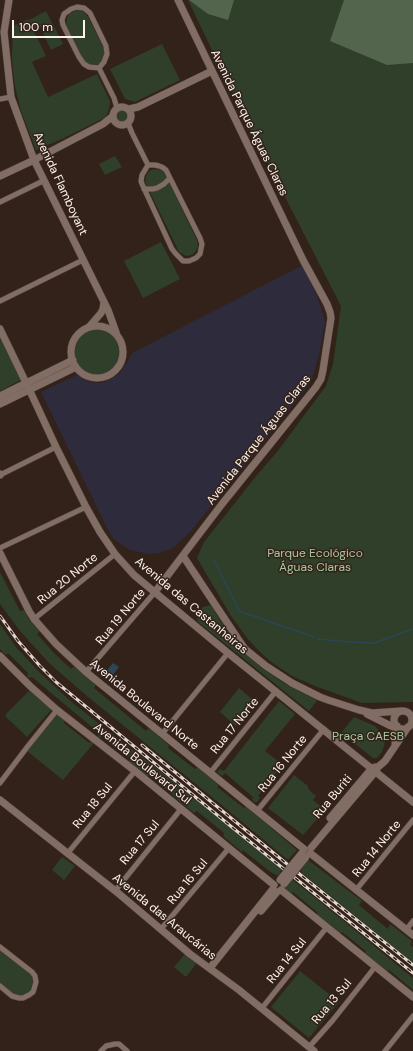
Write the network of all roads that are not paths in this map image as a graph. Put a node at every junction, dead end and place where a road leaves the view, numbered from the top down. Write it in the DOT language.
graph roads {
  1 [pos="9,0"];
  2 [pos="178,0"];
  3 [pos="2,28"];
  4 [pos="99,68"];
  5 [pos="212,72"];
  6 [pos="11,97"];
  7 [pos="0,99"];
  8 [pos="125,109"];
  9 [pos="114,119"];
  10 [pos="127,124"];
  11 [pos="34,160"];
  12 [pos="148,166"];
  13 [pos="0,176"];
  14 [pos="170,178"];
  15 [pos="43,181"];
  16 [pos="144,189"];
  17 [pos="0,202"];
  18 [pos="83,260"];
  19 [pos="0,301"];
  20 [pos="104,302"];
  21 [pos="89,327"];
  22 [pos="0,330"];
  23 [pos="117,335"];
  24 [pos="75,364"];
  25 [pos="28,386"];
  26 [pos="0,396"];
  27 [pos="0,404"];
  28 [pos="56,447"];
  29 [pos="0,474"];
  30 [pos="86,507"];
  31 [pos="0,548"];
  32 [pos="0,553"];
  33 [pos="115,554"];
  34 [pos="183,556"];
  35 [pos="154,592"];
  36 [pos="34,619"];
  37 [pos="228,653"];
  38 [pos="0,656"];
  39 [pos="86,672"];
  40 [pos="276,691"];
  41 [pos="413,709"];
  42 [pos="57,710"];
  43 [pos="359,710"];
  44 [pos="403,711"];
  45 [pos="411,723"];
  46 [pos="397,726"];
  47 [pos="324,729"];
  48 [pos="162,734"];
  49 [pos="395,746"];
  50 [pos="375,769"];
  51 [pos="135,771"];
  52 [pos="210,773"];
  53 [pos="0,783"];
  54 [pos="0,800"];
  55 [pos="413,802"];
  56 [pos="182,809"];
  57 [pos="257,812"];
  58 [pos="413,820"];
  59 [pos="229,848"];
  60 [pos="306,851"];
  61 [pos="68,854"];
  62 [pos="279,886"];
  63 [pos="356,890"];
  64 [pos="115,891"];
  65 [pos="413,921"];
  66 [pos="328,927"];
  67 [pos="161,929"];
  68 [pos="406,930"];
  69 [pos="413,935"];
  70 [pos="0,947"];
  71 [pos="375,967"];
  72 [pos="211,969"];
  73 [pos="0,986"];
  74 [pos="413,997"];
  75 [pos="262,1008"];
  76 [pos="413,1016"];
  77 [pos="309,1050"];
  78 [pos="101,1051"];
  79 [pos="127,1051"];
  80 [pos="385,1051"];
  1 -- 3 [label="street, Avenida Flamboyant"];
  2 -- 5 [label="street, Avenida Parque Águas Claras"];
  3 -- 6 [label="street, Avenida Flamboyant"];
  4 -- 4 [label="street"];
  4 -- 8 [label="street"];
  5 -- 8 [label="street"];
  5 -- 34 [label="street, Avenida Parque Águas Claras"];
  6 -- 7 [label="street"];
  6 -- 11 [label="street, Avenida Flamboyant"];
  8 -- 9 [label="street"];
  8 -- 10 [label="street"];
  9 -- 10 [label="street"];
  9 -- 11 [label="street"];
  10 -- 12 [label="street"];
  11 -- 13 [label="street"];
  11 -- 15 [label="street, Avenida Flamboyant"];
  12 -- 14 [label="street"];
  12 -- 16 [label="street"];
  14 -- 16 [label="street"];
  14 -- 16 [label="street"];
  15 -- 17 [label="street"];
  15 -- 18 [label="street, Avenida Flamboyant"];
  18 -- 19 [label="street"];
  18 -- 20 [label="street, Avenida Flamboyant"];
  20 -- 21 [label="street"];
  20 -- 23 [label="street, Avenida Flamboyant"];
  21 -- 23 [label="street"];
  21 -- 24 [label="street"];
  22 -- 25 [label="street, Avenida das Castanheiras"];
  23 -- 24 [label="street"];
  24 -- 25 [label="street"];
  25 -- 26 [label="street"];
  25 -- 27 [label="street"];
  25 -- 28 [label="street, Avenida das Castanheiras"];
  28 -- 29 [label="street"];
  28 -- 30 [label="street, Avenida das Castanheiras"];
  30 -- 31 [label="street"];
  30 -- 33 [label="street, Avenida das Castanheiras"];
  32 -- 36 [label="street, Avenida Boulevard Norte"];
  33 -- 35 [label="street, Avenida das Castanheiras"];
  33 -- 36 [label="street, Rua 20 Norte"];
  34 -- 35 [label="street, Avenida Parque Águas Claras"];
  34 -- 43 [label="street"];
  35 -- 37 [label="street, Avenida das Castanheiras"];
  35 -- 39 [label="street, Rua 19 Norte"];
  36 -- 39 [label="street, Avenida Boulevard Norte"];
  37 -- 40 [label="street, Avenida das Castanheiras"];
  37 -- 48 [label="street"];
  38 -- 42 [label="street, Avenida Boulevard Sul"];
  39 -- 48 [label="street, Avenida Boulevard Norte"];
  40 -- 47 [label="street, Avenida das Castanheiras"];
  40 -- 52 [label="street, Rua 17 Norte"];
  41 -- 44 [label="street"];
  42 -- 51 [label="street, Avenida Boulevard Sul"];
  42 -- 53 [label="street"];
  43 -- 44 [label="street"];
  43 -- 46 [label="street"];
  44 -- 45 [label="street"];
  44 -- 46 [label="street"];
  45 -- 46 [label="street"];
  45 -- 49 [label="street, Rua Buriti"];
  46 -- 49 [label="street, Rua Buriti"];
  47 -- 50 [label="street, Avenida das Castanheiras"];
  47 -- 57 [label="street, Rua 16 Norte"];
  48 -- 52 [label="street, Avenida Boulevard Norte"];
  49 -- 50 [label="street, Rua Buriti"];
  50 -- 55 [label="street, Avenida das Castanheiras"];
  50 -- 60 [label="street, Rua Buriti"];
  51 -- 56 [label="street, Avenida Boulevard Sul"];
  51 -- 61 [label="street, Rua 18 Sul"];
  52 -- 57 [label="street, Avenida Boulevard Norte"];
  54 -- 61 [label="street, Avenida das Araucárias"];
  56 -- 59 [label="street, Avenida Boulevard Sul"];
  56 -- 64 [label="street, Rua 17 Sul"];
  57 -- 60 [label="street, Avenida Boulevard Norte"];
  58 -- 63 [label="street, Rua 14 Norte"];
  59 -- 62 [label="street, Avenida Boulevard Sul"];
  59 -- 67 [label="street, Rua 16 Sul"];
  60 -- 62 [label="street, Rua Buriti, bridge"];
  60 -- 63 [label="street, Avenida Boulevard Norte"];
  61 -- 64 [label="street, Avenida das Araucárias"];
  62 -- 66 [label="street, Avenida Boulevard Sul"];
  62 -- 72 [label="street, Rua Buriti"];
  63 -- 68 [label="street, Avenida Boulevard Norte"];
  64 -- 67 [label="street, Avenida das Araucárias"];
  65 -- 68 [label="street"];
  66 -- 71 [label="street, Avenida Boulevard Sul"];
  66 -- 75 [label="street, Rua 14 Sul"];
  67 -- 72 [label="street, Avenida das Araucárias"];
  68 -- 69 [label="street, Avenida Boulevard Norte"];
  70 -- 73 [label="street"];
  71 -- 74 [label="street, Avenida Boulevard Sul"];
  71 -- 77 [label="street, Rua 13 Sul"];
  72 -- 75 [label="street, Avenida das Araucárias"];
  75 -- 77 [label="street, Avenida das Araucárias"];
  76 -- 80 [label="street"];
  78 -- 79 [label="street"];
}
